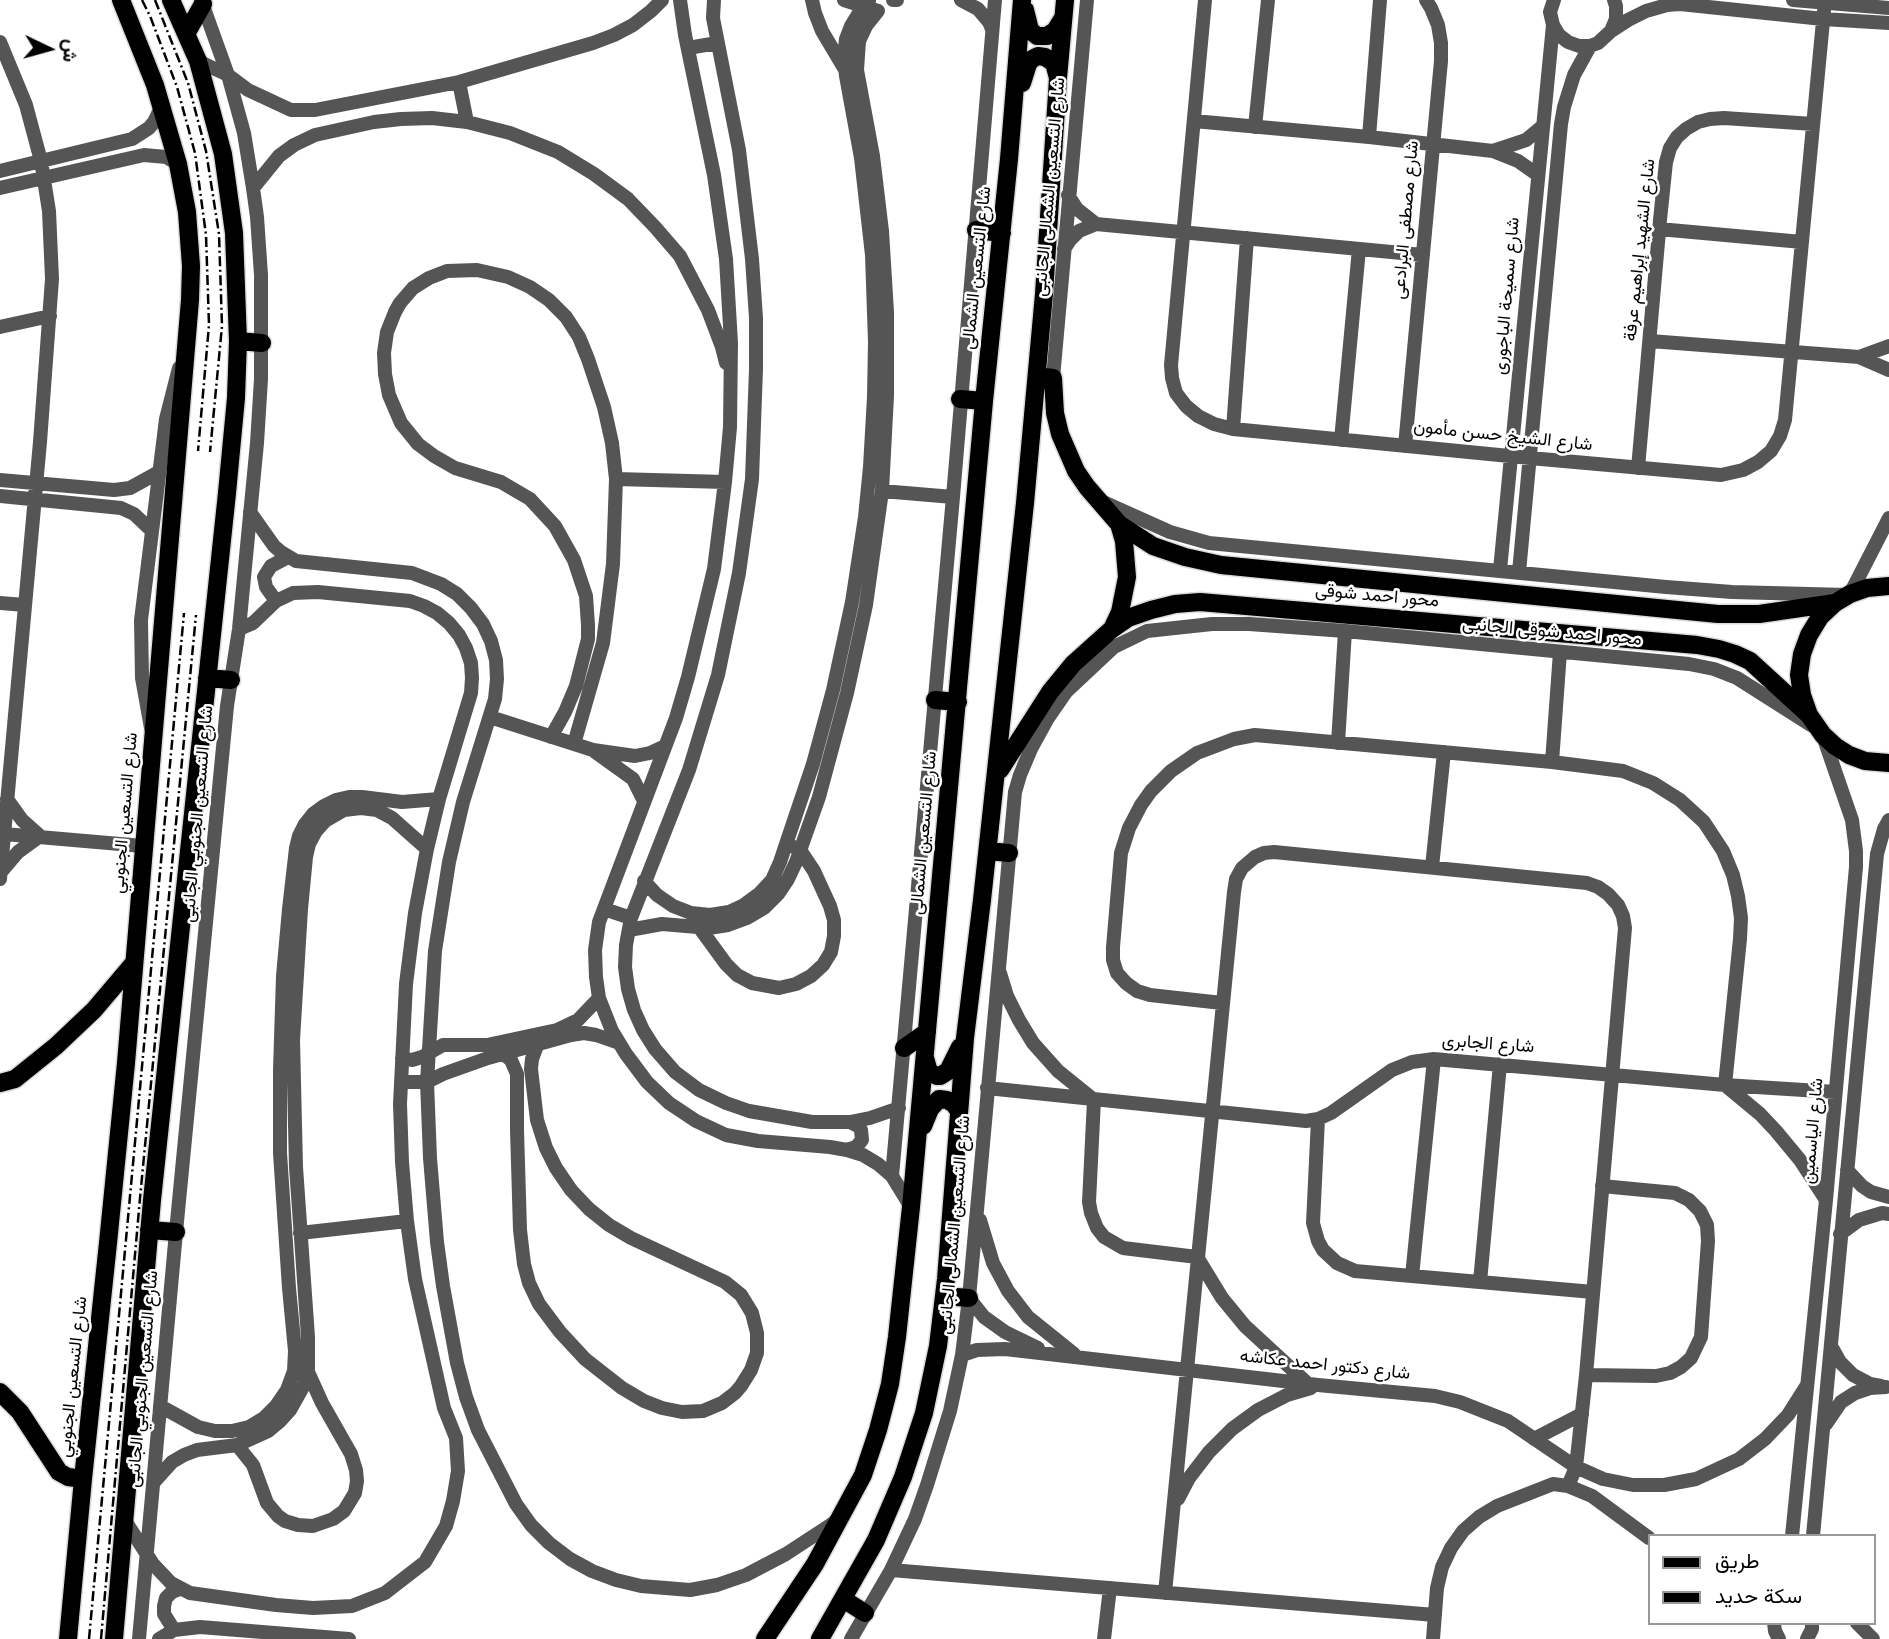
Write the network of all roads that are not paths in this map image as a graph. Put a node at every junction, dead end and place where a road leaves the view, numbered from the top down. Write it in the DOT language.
graph roads {
  1 [pos="121,0"];
  2 [pos="171,0"];
  3 [pos="662,0"];
  4 [pos="680,0"];
  5 [pos="714,0"];
  6 [pos="812,0"];
  7 [pos="844,0"];
  8 [pos="870,0"];
  9 [pos="961,0"];
  10 [pos="995,0"];
  11 [pos="1023,0"];
  12 [pos="1087,0"];
  13 [pos="1205,0"];
  14 [pos="1268,0"];
  15 [pos="1380,0"];
  16 [pos="1426,0"];
  17 [pos="1614,0"];
  18 [pos="1793,0"];
  19 [pos="1825,1"];
  20 [pos="202,2"];
  21 [pos="1552,2"];
  22 [pos="1889,8"];
  23 [pos="1064,9"];
  24 [pos="1823,19"];
  25 [pos="1889,23"];
  26 [pos="1553,25"];
  27 [pos="992,29"];
  28 [pos="1611,31"];
  29 [pos="186,33"];
  30 [pos="717,43"];
  31 [pos="1590,46"];
  32 [pos="688,48"];
  33 [pos="2,50"];
  34 [pos="198,61"];
  35 [pos="845,69"];
  36 [pos="228,75"];
  37 [pos="1058,78"];
  38 [pos="459,82"];
  39 [pos="162,106"];
  40 [pos="315,110"];
  41 [pos="1194,121"];
  42 [pos="467,122"];
  43 [pos="1012,123"];
  44 [pos="1813,124"];
  45 [pos="1543,126"];
  46 [pos="1255,127"];
  47 [pos="315,135"];
  48 [pos="1369,137"];
  49 [pos="1433,144"];
  50 [pos="1493,151"];
  51 [pos="867,157"];
  52 [pos="41,161"];
  53 [pos="178,164"];
  54 [pos="0,171"];
  55 [pos="1538,175"];
  56 [pos="45,177"];
  57 [pos="0,188"];
  58 [pos="253,188"];
  59 [pos="1068,195"];
  60 [pos="1096,224"];
  61 [pos="1659,229"];
  62 [pos="976,230"];
  63 [pos="1184,232"];
  64 [pos="1002,233"];
  65 [pos="1247,238"];
  66 [pos="1802,242"];
  67 [pos="1359,249"];
  68 [pos="1063,250"];
  69 [pos="1423,255"];
  70 [pos="50,316"];
  71 [pos="0,327"];
  72 [pos="239,341"];
  73 [pos="1650,341"];
  74 [pos="262,343"];
  75 [pos="1889,346"];
  76 [pos="186,350"];
  77 [pos="1791,352"];
  78 [pos="1859,357"];
  79 [pos="1889,370"];
  80 [pos="1045,377"];
  81 [pos="731,385"];
  82 [pos="880,397"];
  83 [pos="960,399"];
  84 [pos="985,401"];
  85 [pos="1233,429"];
  86 [pos="1341,440"];
  87 [pos="1405,446"];
  88 [pos="1511,457"];
  89 [pos="1530,458"];
  90 [pos="1638,468"];
  91 [pos="159,472"];
  92 [pos="616,479"];
  93 [pos="0,480"];
  94 [pos="725,482"];
  95 [pos="36,484"];
  96 [pos="883,491"];
  97 [pos="0,496"];
  98 [pos="953,497"];
  99 [pos="35,499"];
  100 [pos="1100,501"];
  101 [pos="250,512"];
  102 [pos="1889,518"];
  103 [pos="1119,524"];
  104 [pos="152,531"];
  105 [pos="718,541"];
  106 [pos="743,545"];
  107 [pos="288,557"];
  108 [pos="713,569"];
  109 [pos="1500,570"];
  110 [pos="1519,572"];
  111 [pos="739,573"];
  112 [pos="1889,586"];
  113 [pos="1844,597"];
  114 [pos="276,601"];
  115 [pos="0,603"];
  116 [pos="25,605"];
  117 [pos="239,629"];
  118 [pos="1112,629"];
  119 [pos="1345,631"];
  120 [pos="1560,652"];
  121 [pos="207,678"];
  122 [pos="231,680"];
  123 [pos="935,700"];
  124 [pos="958,702"];
  125 [pos="490,717"];
  126 [pos="1816,726"];
  127 [pos="152,734"];
  128 [pos="551,737"];
  129 [pos="1338,743"];
  130 [pos="574,744"];
  131 [pos="665,746"];
  132 [pos="593,750"];
  133 [pos="1444,752"];
  134 [pos="1552,762"];
  135 [pos="1889,763"];
  136 [pos="996,776"];
  137 [pos="1015,792"];
  138 [pos="7,799"];
  139 [pos="439,799"];
  140 [pos="644,801"];
  141 [pos="402,802"];
  142 [pos="1889,820"];
  143 [pos="399,823"];
  144 [pos="4,834"];
  145 [pos="40,836"];
  146 [pos="143,846"];
  147 [pos="793,847"];
  148 [pos="427,849"];
  149 [pos="988,851"];
  150 [pos="1009,853"];
  151 [pos="1432,867"];
  152 [pos="1,872"];
  153 [pos="0,879"];
  154 [pos="644,881"];
  155 [pos="604,909"];
  156 [pos="630,924"];
  157 [pos="699,927"];
  158 [pos="1848,959"];
  159 [pos="1865,960"];
  160 [pos="133,964"];
  161 [pos="998,969"];
  162 [pos="600,998"];
  163 [pos="1223,1003"];
  164 [pos="927,1032"];
  165 [pos="965,1038"];
  166 [pos="538,1043"];
  167 [pos="619,1044"];
  168 [pos="904,1048"];
  169 [pos="428,1054"];
  170 [pos="503,1054"];
  171 [pos="924,1055"];
  172 [pos="402,1058"];
  173 [pos="1434,1059"];
  174 [pos="1500,1064"];
  175 [pos="286,1070"];
  176 [pos="1612,1073"];
  177 [pos="401,1082"];
  178 [pos="427,1082"];
  179 [pos="5,1084"];
  180 [pos="1725,1085"];
  181 [pos="987,1088"];
  182 [pos="1835,1092"];
  183 [pos="1094,1100"];
  184 [pos="899,1108"];
  185 [pos="959,1111"];
  186 [pos="1212,1112"];
  187 [pos="1318,1119"];
  188 [pos="850,1122"];
  189 [pos="917,1140"];
  190 [pos="847,1150"];
  191 [pos="1847,1170"];
  192 [pos="892,1176"];
  193 [pos="1602,1186"];
  194 [pos="1889,1197"];
  195 [pos="1826,1200"];
  196 [pos="977,1203"];
  197 [pos="911,1207"];
  198 [pos="1889,1214"];
  199 [pos="407,1221"];
  200 [pos="149,1230"];
  201 [pos="176,1232"];
  202 [pos="300,1233"];
  203 [pos="1840,1234"];
  204 [pos="1197,1257"];
  205 [pos="1412,1276"];
  206 [pos="1480,1282"];
  207 [pos="305,1286"];
  208 [pos="289,1288"];
  209 [pos="1593,1292"];
  210 [pos="944,1296"];
  211 [pos="969,1298"];
  212 [pos="1831,1346"];
  213 [pos="1052,1353"];
  214 [pos="962,1355"];
  215 [pos="1078,1357"];
  216 [pos="1186,1370"];
  217 [pos="308,1372"];
  218 [pos="1586,1375"];
  219 [pos="1313,1385"];
  220 [pos="1807,1385"];
  221 [pos="1887,1387"];
  222 [pos="0,1392"];
  223 [pos="160,1406"];
  224 [pos="1582,1414"];
  225 [pos="1823,1429"];
  226 [pos="478,1430"];
  227 [pos="456,1438"];
  228 [pos="1534,1439"];
  229 [pos="237,1445"];
  230 [pos="1576,1467"];
  231 [pos="83,1479"];
  232 [pos="153,1483"];
  233 [pos="1568,1486"];
  234 [pos="1174,1506"];
  235 [pos="124,1519"];
  236 [pos="840,1520"];
  237 [pos="1792,1534"];
  238 [pos="1813,1534"];
  239 [pos="1647,1537"];
  240 [pos="147,1556"];
  241 [pos="891,1570"];
  242 [pos="180,1588"];
  243 [pos="1110,1588"];
  244 [pos="1165,1593"];
  245 [pos="843,1599"];
  246 [pos="865,1613"];
  247 [pos="1435,1615"];
  248 [pos="1859,1625"];
  249 [pos="174,1630"];
  250 [pos="68,1639"];
  251 [pos="114,1639"];
  252 [pos="139,1639"];
  253 [pos="159,1639"];
  254 [pos="349,1639"];
  255 [pos="765,1639"];
  256 [pos="820,1639"];
  257 [pos="851,1639"];
  258 [pos="1104,1639"];
  259 [pos="1433,1639"];
  260 [pos="1873,1639"];
  1 -- 39 [label="main road, شارع التسعين الجنوبي"];
  2 -- 29 [label="main road"];
  3 -- 38 [label="street"];
  4 -- 32 [label="street"];
  5 -- 30 [label="street"];
  6 -- 35 [label="street"];
  7 -- 51 [label="street"];
  8 -- 35 [label="street"];
  9 -- 27 [label="street"];
  10 -- 27 [label="street"];
  11 -- 23 [label="main road"];
  11 -- 43 [label="main road, شارع التسعين الشمالى"];
  12 -- 59 [label="street, شارع التسعين الشمالى الجانبى"];
  13 -- 41 [label="street, شارع الشيخ حسن مأمون"];
  14 -- 46 [label="street"];
  15 -- 48 [label="street"];
  16 -- 49 [label="street, شارع مصطفى البرادعى"];
  17 -- 28 [label="street"];
  18 -- 19 [label="street"];
  19 -- 22 [label="street"];
  19 -- 24 [label="street, شارع الشيخ حسن مأمون"];
  20 -- 29 [label="main road"];
  20 -- 36 [label="street, شارع التسعين الجنوبي الجانبى"];
  21 -- 26 [label="street, شارع سميحة الباجورى"];
  23 -- 37 [label="main road"];
  24 -- 25 [label="street"];
  24 -- 28 [label="street"];
  24 -- 44 [label="street, شارع الشيخ حسن مأمون"];
  26 -- 31 [label="street"];
  26 -- 45 [label="street, شارع سميحة الباجورى"];
  27 -- 62 [label="street"];
  28 -- 31 [label="street"];
  29 -- 34 [label="main road"];
  30 -- 32 [label="street"];
  30 -- 106 [label="street"];
  31 -- 89 [label="street, شارع سميحة الباجورى"];
  32 -- 81 [label="street"];
  33 -- 52 [label="street"];
  34 -- 36 [label="street"];
  34 -- 72 [label="main road"];
  35 -- 51 [label="street"];
  36 -- 40 [label="street"];
  36 -- 58 [label="street, شارع التسعين الجنوبي الجانبى"];
  37 -- 43 [label="main road"];
  37 -- 80 [label="main road"];
  38 -- 40 [label="street"];
  38 -- 42 [label="street"];
  39 -- 52 [label="street"];
  39 -- 53 [label="main road, شارع التسعين الجنوبي"];
  40 -- 47 [label="street"];
  41 -- 46 [label="street"];
  41 -- 63 [label="street, شارع الشيخ حسن مأمون"];
  42 -- 47 [label="street"];
  42 -- 81 [label="street"];
  43 -- 64 [label="main road, شارع التسعين الشمالى"];
  44 -- 61 [label="street, شارع الشهيد إبراهيم عرفة"];
  44 -- 66 [label="street, شارع الشيخ حسن مأمون"];
  45 -- 50 [label="street"];
  45 -- 55 [label="street, شارع سميحة الباجورى"];
  46 -- 48 [label="street"];
  47 -- 58 [label="street"];
  48 -- 49 [label="street"];
  49 -- 50 [label="street"];
  49 -- 69 [label="street, شارع مصطفى البرادعى"];
  50 -- 55 [label="street"];
  51 -- 82 [label="street"];
  52 -- 54 [label="street"];
  52 -- 56 [label="street"];
  53 -- 56 [label="street"];
  53 -- 76 [label="main road, شارع التسعين الجنوبي"];
  55 -- 88 [label="street, شارع سميحة الباجورى"];
  56 -- 57 [label="street"];
  56 -- 70 [label="street"];
  58 -- 74 [label="street, شارع التسعين الجنوبي الجانبى"];
  59 -- 60 [label="street"];
  59 -- 68 [label="street, شارع التسعين الشمالى الجانبى"];
  60 -- 63 [label="street"];
  60 -- 68 [label="street"];
  61 -- 66 [label="street"];
  61 -- 73 [label="street, شارع الشهيد إبراهيم عرفة"];
  62 -- 64 [label="main road"];
  62 -- 83 [label="street"];
  63 -- 65 [label="street"];
  63 -- 85 [label="street, شارع الشيخ حسن مأمون"];
  64 -- 84 [label="main road, شارع التسعين الشمالى"];
  65 -- 67 [label="street"];
  65 -- 85 [label="street"];
  66 -- 77 [label="street, شارع الشيخ حسن مأمون"];
  67 -- 69 [label="street"];
  67 -- 86 [label="street"];
  68 -- 80 [label="street, شارع التسعين الشمالى الجانبى"];
  69 -- 87 [label="street, شارع مصطفى البرادعى"];
  70 -- 71 [label="street"];
  70 -- 95 [label="street"];
  72 -- 74 [label="main road"];
  72 -- 121 [label="main road"];
  73 -- 77 [label="street"];
  73 -- 90 [label="street, شارع الشهيد إبراهيم عرفة"];
  74 -- 101 [label="street, شارع التسعين الجنوبي الجانبى"];
  75 -- 78 [label="street"];
  76 -- 91 [label="street"];
  76 -- 127 [label="main road, شارع التسعين الجنوبي"];
  77 -- 78 [label="street"];
  77 -- 90 [label="street, شارع الشيخ حسن مأمون"];
  78 -- 79 [label="street"];
  80 -- 100 [label="main road, محور احمد شوقى"];
  80 -- 136 [label="main road"];
  81 -- 94 [label="street"];
  82 -- 96 [label="street"];
  82 -- 147 [label="street"];
  83 -- 84 [label="main road"];
  83 -- 98 [label="street"];
  84 -- 124 [label="main road, شارع التسعين الشمالى"];
  85 -- 86 [label="street, شارع الشيخ حسن مأمون"];
  86 -- 87 [label="street, شارع الشيخ حسن مأمون"];
  87 -- 88 [label="street, شارع الشيخ حسن مأمون"];
  88 -- 89 [label="street, شارع الشيخ حسن مأمون"];
  88 -- 109 [label="street, شارع سميحة الباجورى"];
  89 -- 90 [label="street, شارع الشيخ حسن مأمون"];
  89 -- 110 [label="street, شارع سميحة الباجورى"];
  91 -- 95 [label="street"];
  91 -- 104 [label="street"];
  92 -- 94 [label="street"];
  92 -- 128 [label="street"];
  92 -- 130 [label="street"];
  93 -- 95 [label="street"];
  94 -- 105 [label="street"];
  95 -- 99 [label="street"];
  96 -- 98 [label="street"];
  96 -- 147 [label="street"];
  97 -- 99 [label="street"];
  98 -- 123 [label="street"];
  99 -- 104 [label="street"];
  99 -- 116 [label="street"];
  100 -- 103 [label="main road, محور احمد شوقى"];
  100 -- 109 [label="street"];
  101 -- 107 [label="street"];
  101 -- 117 [label="street, شارع التسعين الجنوبي الجانبى"];
  102 -- 113 [label="street"];
  103 -- 113 [label="main road, محور احمد شوقى"];
  103 -- 118 [label="main road"];
  104 -- 127 [label="street"];
  105 -- 106 [label="street"];
  105 -- 108 [label="street"];
  106 -- 111 [label="street"];
  107 -- 114 [label="street"];
  107 -- 125 [label="street"];
  108 -- 111 [label="street"];
  108 -- 131 [label="street"];
  109 -- 110 [label="street"];
  110 -- 113 [label="street"];
  111 -- 154 [label="street"];
  112 -- 113 [label="main road, محور احمد شوقى"];
  113 -- 126 [label="main road"];
  114 -- 117 [label="street"];
  114 -- 139 [label="street"];
  115 -- 116 [label="street"];
  116 -- 138 [label="street"];
  117 -- 122 [label="street, شارع التسعين الجنوبي الجانبى"];
  118 -- 126 [label="main road, محور احمد شوقى"];
  118 -- 136 [label="main road, محور احمد شوقى"];
  119 -- 120 [label="street, محور احمد شوقى الجانبى"];
  119 -- 129 [label="street"];
  119 -- 137 [label="street, محور احمد شوقى الجانبى"];
  120 -- 126 [label="street, محور احمد شوقى الجانبى"];
  120 -- 134 [label="street"];
  121 -- 122 [label="main road"];
  121 -- 200 [label="main road"];
  122 -- 201 [label="street, شارع التسعين الجنوبي الجانبى"];
  123 -- 124 [label="main road"];
  123 -- 168 [label="street"];
  124 -- 164 [label="main road, شارع التسعين الشمالى"];
  125 -- 128 [label="street"];
  125 -- 169 [label="street"];
  126 -- 135 [label="main road, محور احمد شوقى"];
  126 -- 158 [label="street, شارع الياسمين"];
  127 -- 146 [label="main road, شارع التسعين الجنوبي"];
  128 -- 130 [label="street"];
  129 -- 133 [label="street"];
  129 -- 163 [label="street"];
  130 -- 132 [label="street"];
  131 -- 132 [label="street"];
  131 -- 140 [label="street"];
  132 -- 140 [label="street"];
  133 -- 134 [label="street"];
  133 -- 151 [label="street"];
  134 -- 180 [label="street"];
  136 -- 149 [label="main road"];
  137 -- 150 [label="street, شارع التسعين الشمالى الجانبى"];
  138 -- 144 [label="street"];
  138 -- 145 [label="street"];
  139 -- 141 [label="street"];
  139 -- 148 [label="street"];
  140 -- 155 [label="street"];
  141 -- 143 [label="street"];
  141 -- 175 [label="street"];
  142 -- 159 [label="street, شارع الياسمين"];
  143 -- 148 [label="street"];
  143 -- 175 [label="street"];
  144 -- 145 [label="street"];
  144 -- 152 [label="street"];
  145 -- 146 [label="street"];
  145 -- 152 [label="street"];
  146 -- 160 [label="main road, شارع التسعين الجنوبي"];
  147 -- 154 [label="street"];
  147 -- 157 [label="street"];
  147 -- 157 [label="street"];
  148 -- 172 [label="street"];
  149 -- 150 [label="main road"];
  149 -- 165 [label="main road"];
  150 -- 161 [label="street, شارع التسعين الشمالى الجانبى"];
  151 -- 163 [label="street"];
  151 -- 176 [label="street"];
  152 -- 153 [label="street"];
  154 -- 156 [label="street"];
  155 -- 156 [label="street"];
  155 -- 162 [label="street"];
  156 -- 157 [label="street"];
  156 -- 188 [label="street"];
  158 -- 159 [label="street"];
  158 -- 182 [label="street, شارع الياسمين"];
  159 -- 191 [label="street, شارع الياسمين"];
  160 -- 179 [label="main road"];
  160 -- 231 [label="main road, شارع التسعين الجنوبي"];
  161 -- 181 [label="street, شارع التسعين الشمالى الجانبى"];
  161 -- 183 [label="street"];
  162 -- 167 [label="street"];
  162 -- 169 [label="street"];
  163 -- 186 [label="street"];
  164 -- 168 [label="main road"];
  164 -- 171 [label="main road, شارع التسعين الشمالى"];
  165 -- 171 [label="main road"];
  165 -- 185 [label="main road"];
  166 -- 167 [label="street"];
  166 -- 170 [label="street"];
  166 -- 170 [label="street"];
  167 -- 190 [label="street"];
  168 -- 184 [label="street"];
  169 -- 172 [label="street"];
  169 -- 178 [label="street"];
  170 -- 178 [label="street"];
  171 -- 189 [label="main road, شارع التسعين الشمالى"];
  172 -- 177 [label="street"];
  173 -- 174 [label="street, شارع الجابرى"];
  173 -- 187 [label="street, شارع الجابرى"];
  173 -- 205 [label="street"];
  174 -- 176 [label="street, شارع الجابرى"];
  174 -- 206 [label="street"];
  175 -- 202 [label="street"];
  175 -- 208 [label="street"];
  176 -- 180 [label="street, شارع الجابرى"];
  176 -- 193 [label="street"];
  177 -- 178 [label="street"];
  177 -- 199 [label="street"];
  178 -- 226 [label="street"];
  180 -- 182 [label="street, شارع الجابرى"];
  180 -- 195 [label="street"];
  181 -- 183 [label="street, شارع الجابرى"];
  181 -- 196 [label="street, شارع التسعين الشمالى الجانبى"];
  182 -- 195 [label="street, شارع الياسمين"];
  183 -- 186 [label="street, شارع الجابرى"];
  183 -- 204 [label="street"];
  184 -- 188 [label="street"];
  184 -- 192 [label="street"];
  185 -- 189 [label="main road"];
  185 -- 210 [label="main road"];
  186 -- 187 [label="street, شارع الجابرى"];
  186 -- 204 [label="street"];
  187 -- 205 [label="street"];
  188 -- 190 [label="street"];
  189 -- 197 [label="main road, شارع التسعين الشمالى"];
  190 -- 192 [label="street"];
  191 -- 194 [label="street"];
  191 -- 203 [label="street, شارع الياسمين"];
  192 -- 197 [label="street"];
  193 -- 209 [label="street"];
  193 -- 218 [label="street"];
  195 -- 220 [label="street, شارع الياسمين"];
  196 -- 211 [label="street, شارع التسعين الشمالى الجانبى"];
  196 -- 215 [label="street"];
  197 -- 236 [label="main road, شارع التسعين الشمالى"];
  198 -- 203 [label="street"];
  199 -- 202 [label="street"];
  199 -- 227 [label="street"];
  200 -- 201 [label="main road"];
  200 -- 235 [label="main road"];
  201 -- 223 [label="street, شارع التسعين الجنوبي الجانبى"];
  202 -- 207 [label="street"];
  203 -- 212 [label="street, شارع الياسمين"];
  204 -- 216 [label="street"];
  204 -- 219 [label="street"];
  205 -- 206 [label="street"];
  206 -- 209 [label="street"];
  207 -- 208 [label="street"];
  207 -- 217 [label="street"];
  208 -- 223 [label="street"];
  209 -- 218 [label="street"];
  210 -- 211 [label="main road"];
  210 -- 245 [label="main road"];
  211 -- 213 [label="street, شارع دكتور احمد عكاشه"];
  211 -- 214 [label="street, شارع التسعين الشمالى الجانبى"];
  212 -- 221 [label="street"];
  212 -- 225 [label="street, شارع الياسمين"];
  213 -- 214 [label="street, شارع دكتور احمد عكاشه"];
  213 -- 215 [label="street, شارع دكتور احمد عكاشه"];
  214 -- 241 [label="street, شارع التسعين الشمالى الجانبى"];
  215 -- 216 [label="street, شارع دكتور احمد عكاشه"];
  216 -- 219 [label="street, شارع دكتور احمد عكاشه"];
  216 -- 234 [label="street"];
  217 -- 229 [label="street"];
  217 -- 229 [label="street"];
  218 -- 224 [label="street"];
  219 -- 228 [label="street, شارع دكتور احمد عكاشه"];
  219 -- 234 [label="street"];
  220 -- 230 [label="street, شارع دكتور احمد عكاشه"];
  220 -- 237 [label="street, شارع الياسمين"];
  221 -- 225 [label="street"];
  222 -- 231 [label="main road"];
  223 -- 232 [label="street, شارع التسعين الجنوبي الجانبى"];
  224 -- 228 [label="street"];
  224 -- 230 [label="street"];
  225 -- 238 [label="street, شارع الياسمين"];
  226 -- 227 [label="street"];
  226 -- 236 [label="street"];
  227 -- 242 [label="street"];
  228 -- 230 [label="street, شارع دكتور احمد عكاشه"];
  229 -- 232 [label="street"];
  230 -- 233 [label="street"];
  231 -- 250 [label="main road, شارع التسعين الجنوبي"];
  232 -- 240 [label="street, شارع التسعين الجنوبي الجانبى"];
  233 -- 239 [label="street"];
  233 -- 247 [label="street"];
  234 -- 244 [label="street"];
  235 -- 240 [label="street"];
  235 -- 251 [label="main road"];
  236 -- 255 [label="main road, شارع التسعين الشمالى"];
  240 -- 242 [label="street"];
  240 -- 252 [label="street, شارع التسعين الجنوبي الجانبى"];
  241 -- 243 [label="street"];
  241 -- 246 [label="street, شارع التسعين الشمالى الجانبى"];
  242 -- 249 [label="street"];
  243 -- 244 [label="street"];
  243 -- 258 [label="street"];
  244 -- 247 [label="street"];
  245 -- 246 [label="main road"];
  245 -- 256 [label="main road"];
  246 -- 257 [label="street, شارع التسعين الشمالى الجانبى"];
  247 -- 259 [label="street"];
  248 -- 260 [label="street"];
  249 -- 253 [label="street"];
  249 -- 254 [label="street"];
}
